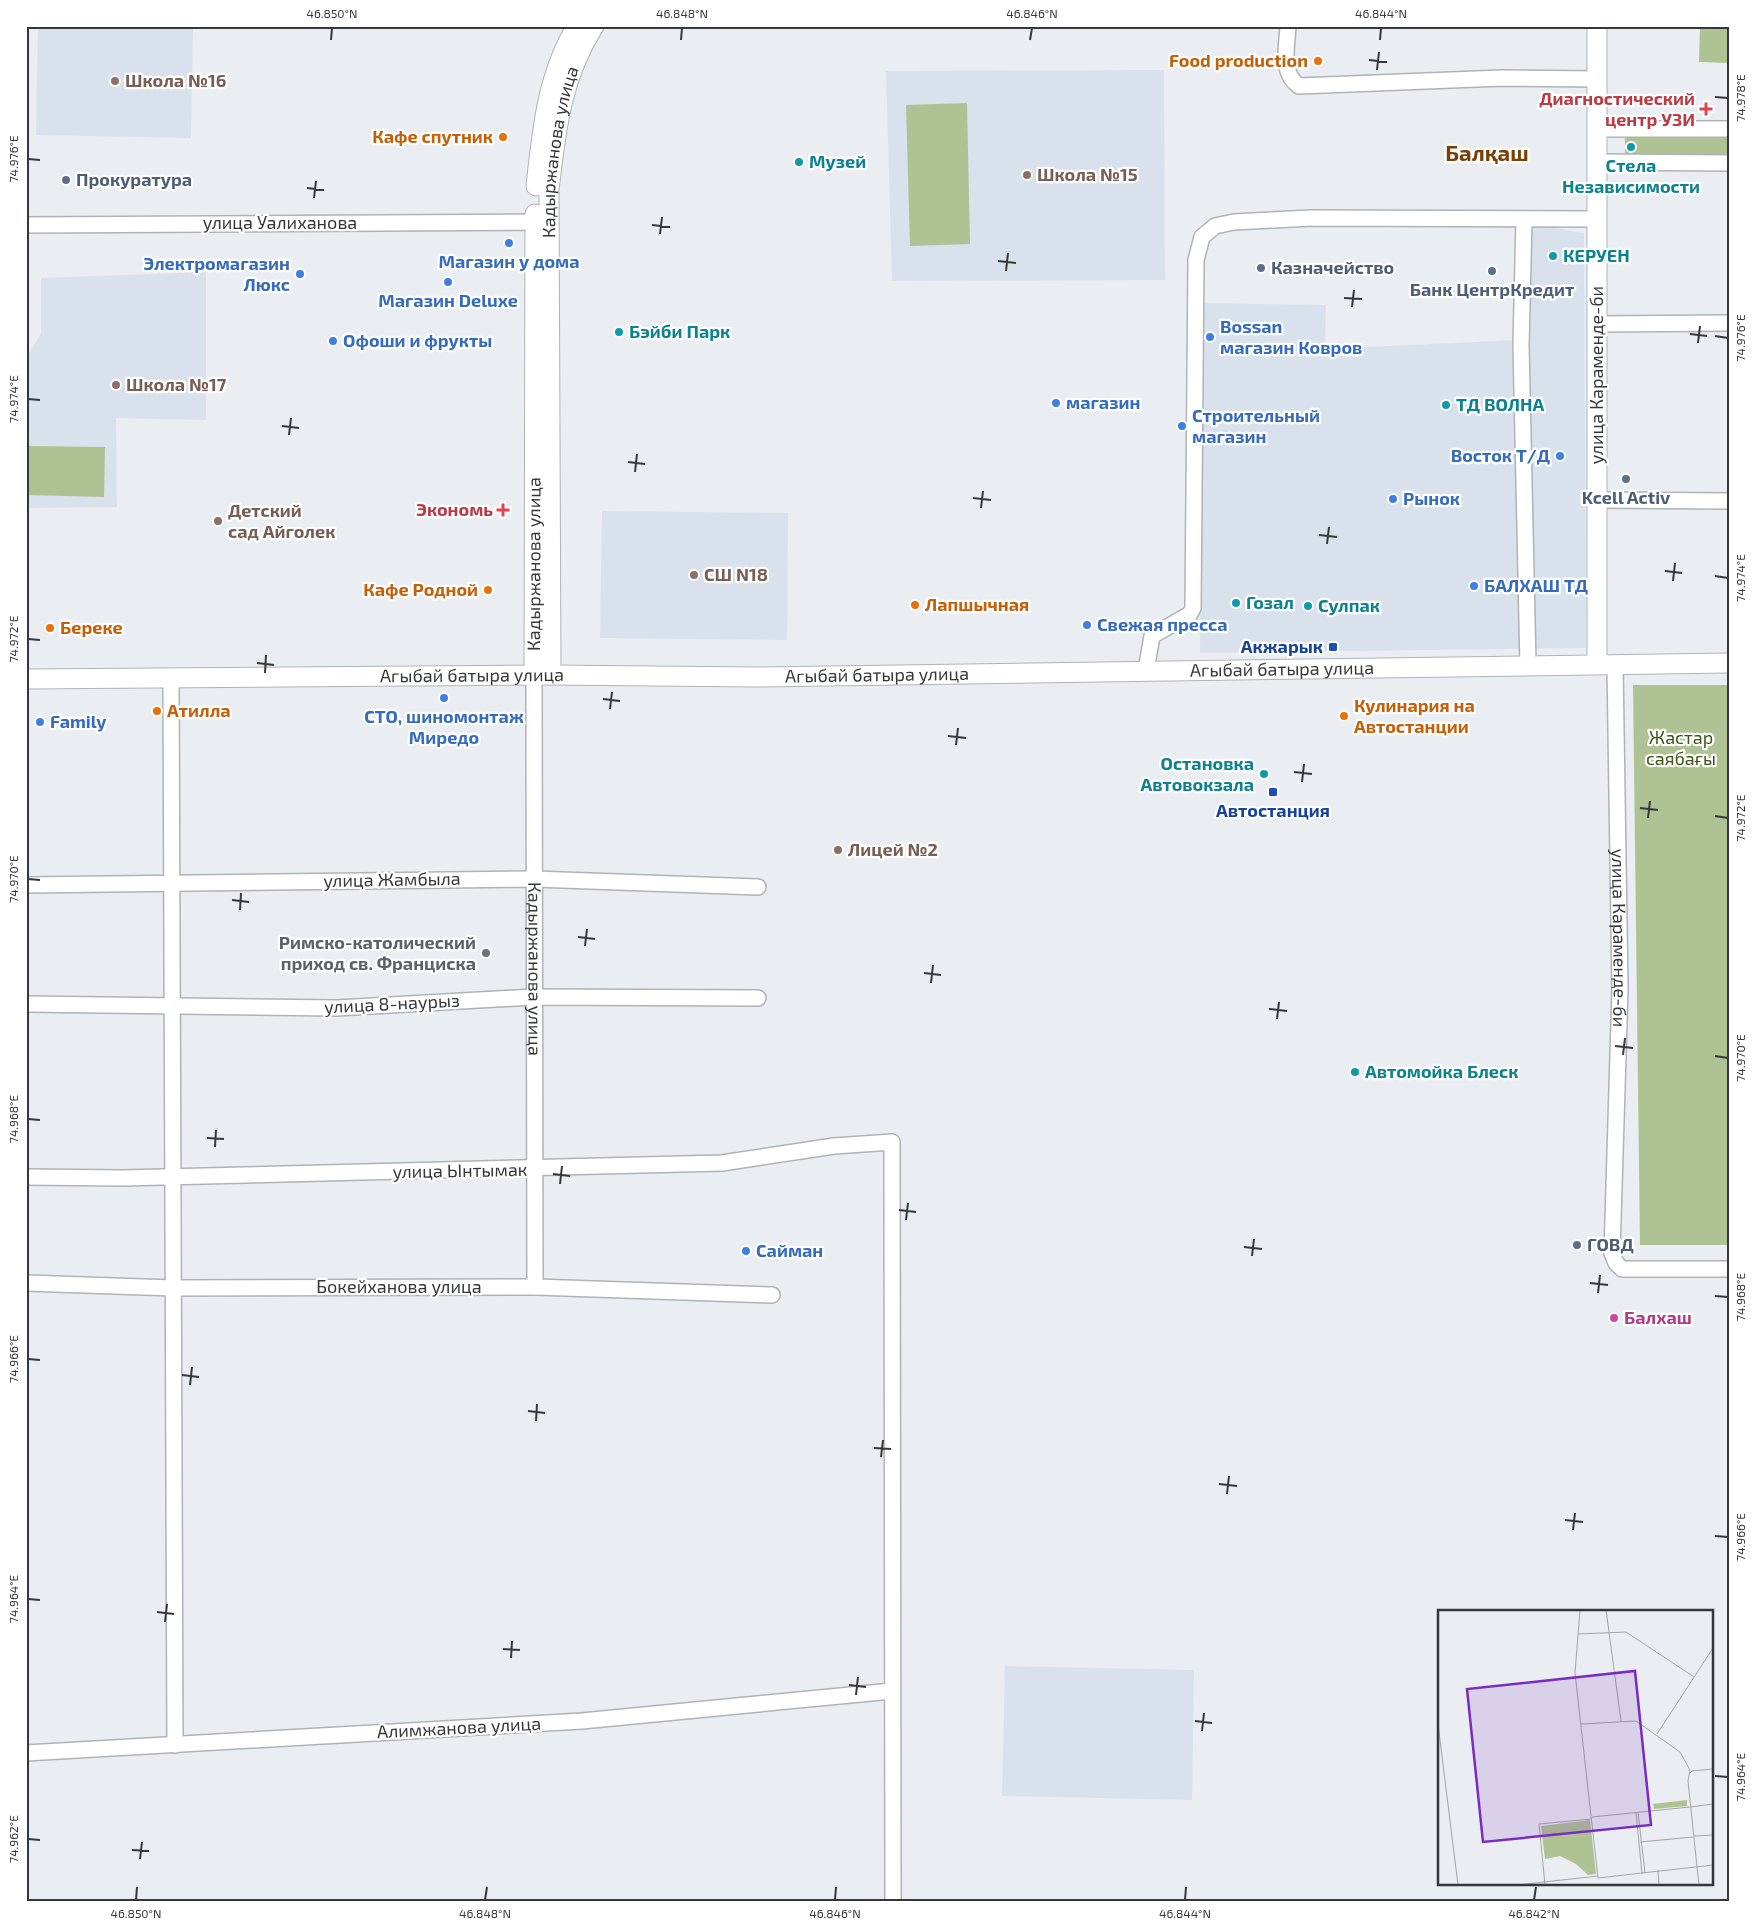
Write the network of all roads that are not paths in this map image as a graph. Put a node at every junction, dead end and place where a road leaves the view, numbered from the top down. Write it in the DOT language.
graph roads {
  1 [pos="576,26"];
  2 [pos="594,26"];
  3 [pos="1288,26"];
  4 [pos="1597,26"];
  5 [pos="1597,79"];
  6 [pos="1597,129"];
  7 [pos="1729,129"];
  8 [pos="1597,162"];
  9 [pos="1729,163"];
  10 [pos="1597,219"];
  11 [pos="1524,220"];
  12 [pos="541,222"];
  13 [pos="26,225"];
  14 [pos="1729,323"];
  15 [pos="1597,324"];
  16 [pos="1597,500"];
  17 [pos="1729,501"];
  18 [pos="1606,664"];
  19 [pos="1729,664"];
  20 [pos="1528,666"];
  21 [pos="1146,670"];
  22 [pos="542,675"];
  23 [pos="26,679"];
  24 [pos="171,680"];
  25 [pos="534,879"];
  26 [pos="172,883"];
  27 [pos="26,886"];
  28 [pos="758,886"];
  29 [pos="534,997"];
  30 [pos="758,998"];
  31 [pos="26,1004"];
  32 [pos="172,1005"];
  33 [pos="534,1169"];
  34 [pos="26,1176"];
  35 [pos="173,1177"];
  36 [pos="1729,1269"];
  37 [pos="26,1284"];
  38 [pos="174,1288"];
  39 [pos="535,1288"];
  40 [pos="772,1295"];
  41 [pos="892,1690"];
  42 [pos="175,1745"];
  43 [pos="26,1752"];
  44 [pos="892,1901"];
  1 -- 12 [label="main road, Кадыржанова улица"];
  2 -- 12 [label="main road, Кадыржанова улица"];
  3 -- 5 [label="street"];
  4 -- 5 [label="main road, улица Караменде-би"];
  5 -- 6 [label="main road, улица Караменде-би"];
  6 -- 7 [label="street"];
  6 -- 8 [label="main road, улица Караменде-би"];
  8 -- 9 [label="street"];
  8 -- 10 [label="main road, улица Караменде-би"];
  10 -- 11 [label="street"];
  10 -- 15 [label="main road, улица Караменде-би"];
  11 -- 20 [label="street"];
  11 -- 21 [label="street"];
  12 -- 13 [label="street, улица Уалиханова"];
  12 -- 22 [label="main road, Кадыржанова улица"];
  14 -- 15 [label="street"];
  15 -- 16 [label="main road, улица Караменде-би"];
  16 -- 17 [label="street"];
  16 -- 18 [label="main road, улица Караменде-би"];
  18 -- 19 [label="main road, Агыбай батыра улица"];
  18 -- 20 [label="main road, Агыбай батыра улица"];
  18 -- 36 [label="street, улица Караменде-би"];
  20 -- 21 [label="main road, Агыбай батыра улица"];
  21 -- 22 [label="main road, Агыбай батыра улица"];
  22 -- 24 [label="main road, Агыбай батыра улица"];
  22 -- 25 [label="street, Кадыржанова улица"];
  23 -- 24 [label="main road, Агыбай батыра улица"];
  24 -- 26 [label="street"];
  25 -- 26 [label="street, улица Жамбыла"];
  25 -- 28 [label="street, улица Жамбыла"];
  25 -- 29 [label="street, Кадыржанова улица"];
  26 -- 27 [label="street, улица Жамбыла"];
  26 -- 32 [label="street"];
  29 -- 30 [label="street, улица 8-наурыз"];
  29 -- 32 [label="street, улица 8-наурыз"];
  29 -- 33 [label="street, Кадыржанова улица"];
  31 -- 32 [label="street, улица 8-наурыз"];
  32 -- 35 [label="street"];
  33 -- 35 [label="street, улица Ынтымак"];
  33 -- 39 [label="street, Кадыржанова улица"];
  33 -- 41 [label="street, улица Ынтымак"];
  34 -- 35 [label="street, улица Ынтымак"];
  35 -- 38 [label="street"];
  37 -- 38 [label="street, Бокейханова улица"];
  38 -- 39 [label="street, Бокейханова улица"];
  38 -- 42 [label="street"];
  39 -- 40 [label="street, Бокейханова улица"];
  41 -- 42 [label="street, Алимжанова улица"];
  41 -- 44 [label="street"];
  42 -- 43 [label="street, Алимжанова улица"];
}
